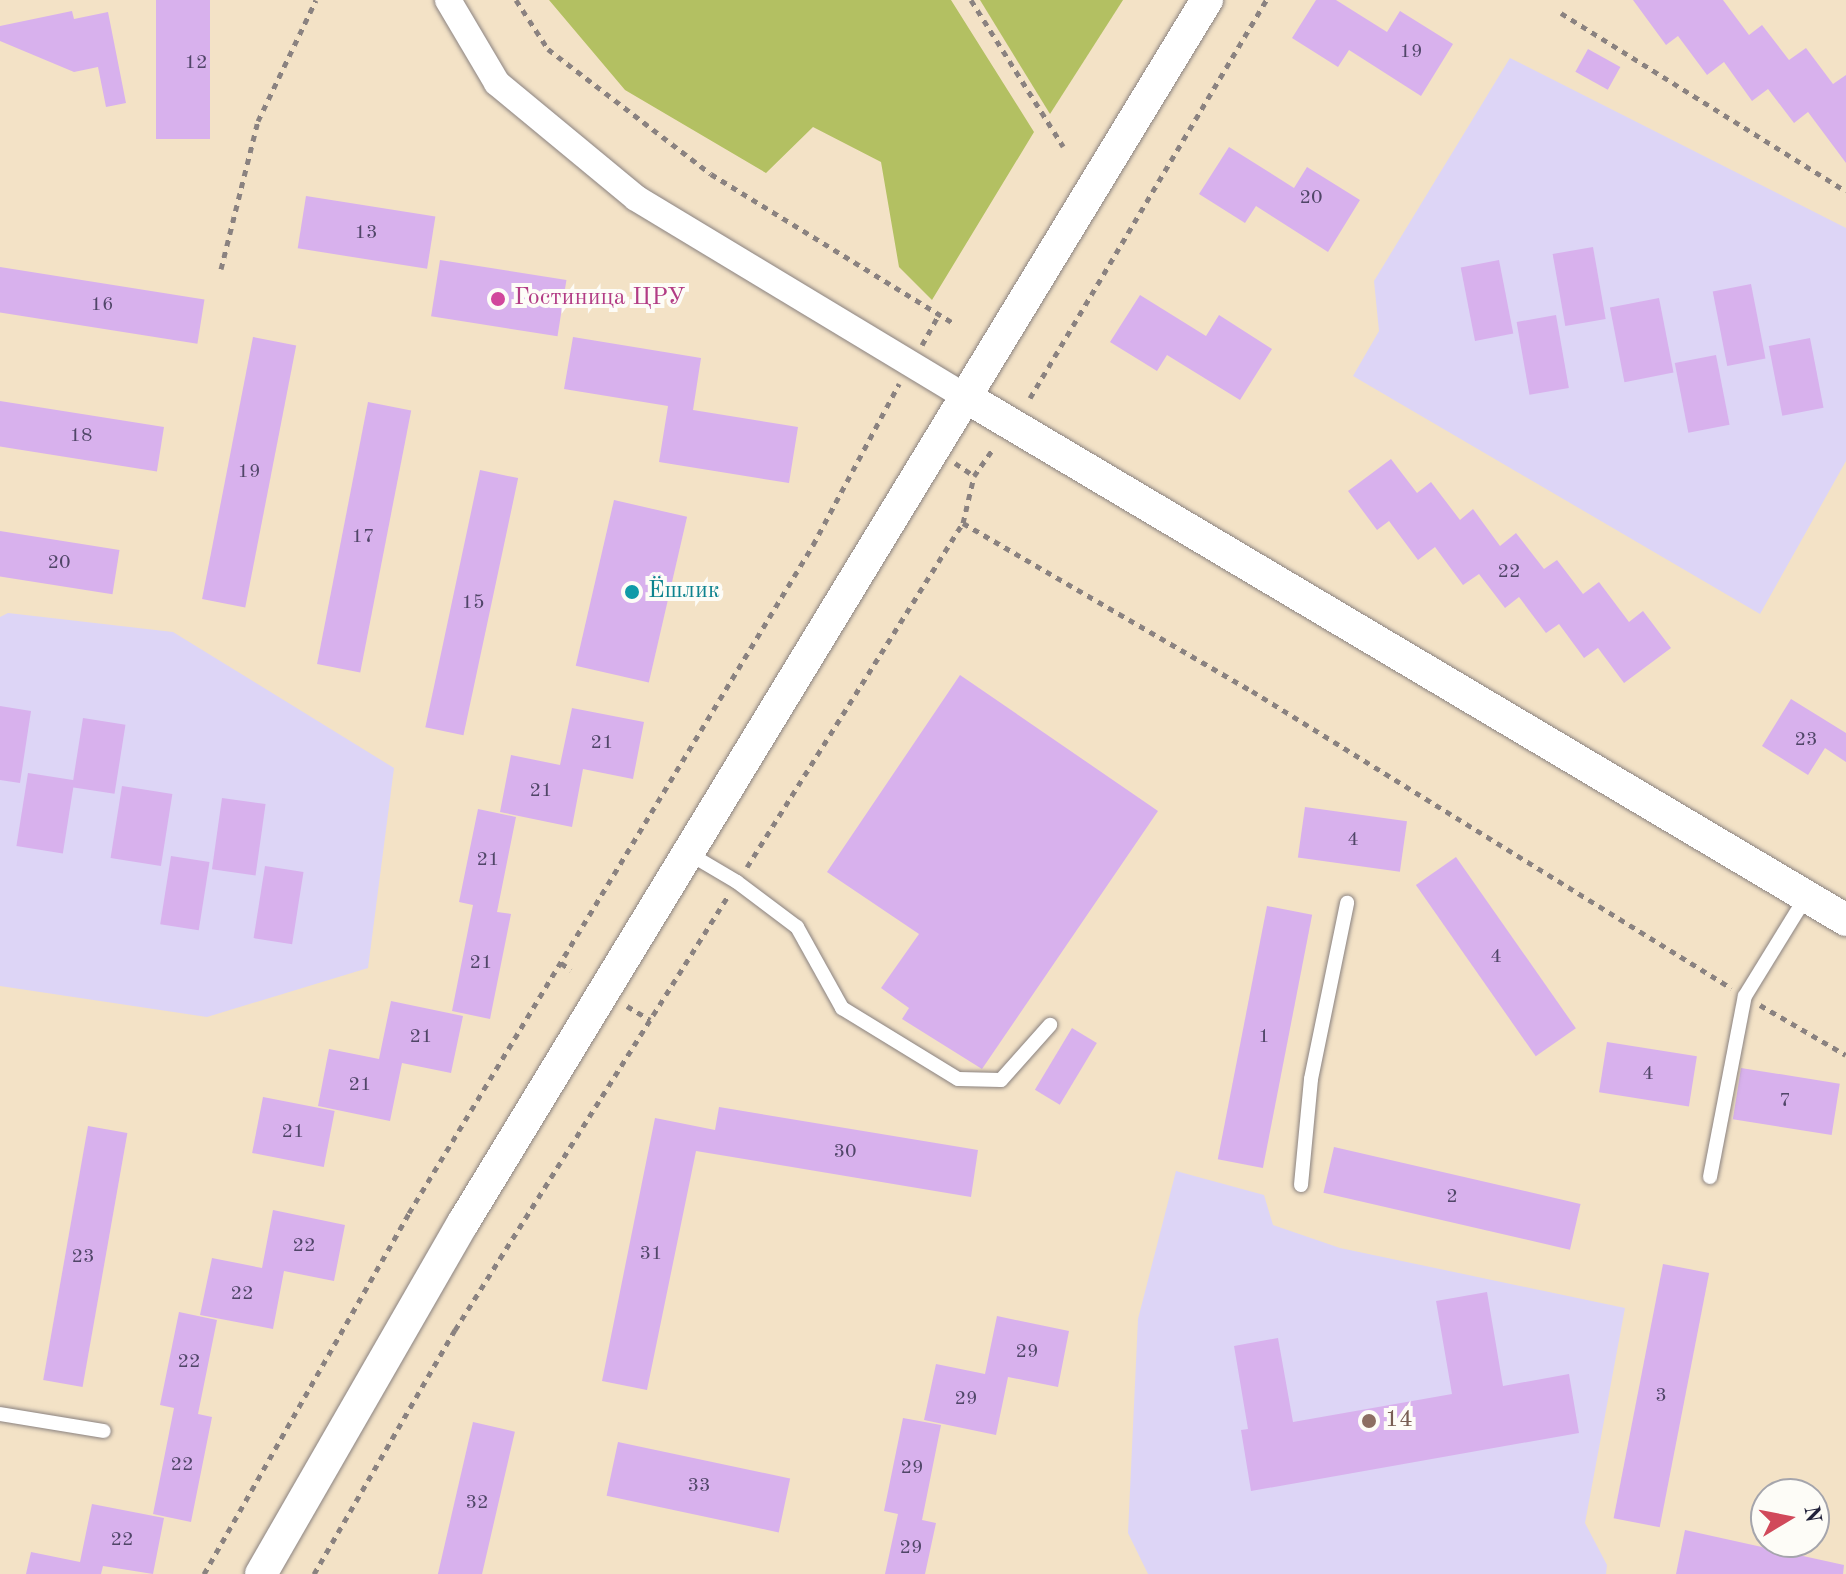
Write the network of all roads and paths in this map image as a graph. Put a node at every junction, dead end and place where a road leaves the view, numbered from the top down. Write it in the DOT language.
graph roads {
  1 [pos="316,0"];
  2 [pos="448,0"];
  3 [pos="516,0"];
  4 [pos="971,0"];
  5 [pos="1207,0"];
  6 [pos="1266,0"];
  7 [pos="1561,13"];
  8 [pos="1063,146"];
  9 [pos="1846,191"];
  10 [pos="221,269"];
  11 [pos="939,314"];
  12 [pos="955,324"];
  13 [pos="921,346"];
  14 [pos="902,378"];
  15 [pos="964,396"];
  16 [pos="1030,398"];
  17 [pos="1000,439"];
  18 [pos="953,462"];
  19 [pos="974,476"];
  20 [pos="963,523"];
  21 [pos="687,853"];
  22 [pos="737,882"];
  23 [pos="1806,897"];
  24 [pos="1347,903"];
  25 [pos="1846,920"];
  26 [pos="561,963"];
  27 [pos="571,970"];
  28 [pos="1745,996"];
  29 [pos="622,1003"];
  30 [pos="650,1020"];
  31 [pos="1050,1025"];
  32 [pos="1846,1055"];
  33 [pos="1710,1177"];
  34 [pos="1301,1185"];
  35 [pos="0,1414"];
  36 [pos="104,1431"];
  37 [pos="204,1574"];
  38 [pos="261,1574"];
  39 [pos="314,1574"];
  1 -- 10 [label="path"];
  2 -- 15 [label="street"];
  3 -- 11 [label="path"];
  4 -- 8 [label="path"];
  5 -- 15 [label="street"];
  6 -- 16 [label="path"];
  7 -- 9 [label="path"];
  11 -- 12 [label="path"];
  11 -- 13 [label="path"];
  14 -- 26 [label="path"];
  15 -- 21 [label="street"];
  15 -- 23 [label="street"];
  17 -- 19 [label="path"];
  18 -- 19 [label="path"];
  19 -- 20 [label="path"];
  20 -- 22 [label="path"];
  20 -- 28 [label="path"];
  21 -- 22 [label="lane"];
  21 -- 38 [label="street"];
  22 -- 30 [label="path"];
  22 -- 31 [label="lane"];
  23 -- 25 [label="street"];
  23 -- 28 [label="lane"];
  24 -- 34 [label="lane"];
  26 -- 27 [label="path"];
  26 -- 37 [label="path"];
  28 -- 32 [label="path"];
  28 -- 33 [label="lane"];
  29 -- 30 [label="path"];
  30 -- 39 [label="path"];
  35 -- 36 [label="lane"];
}
